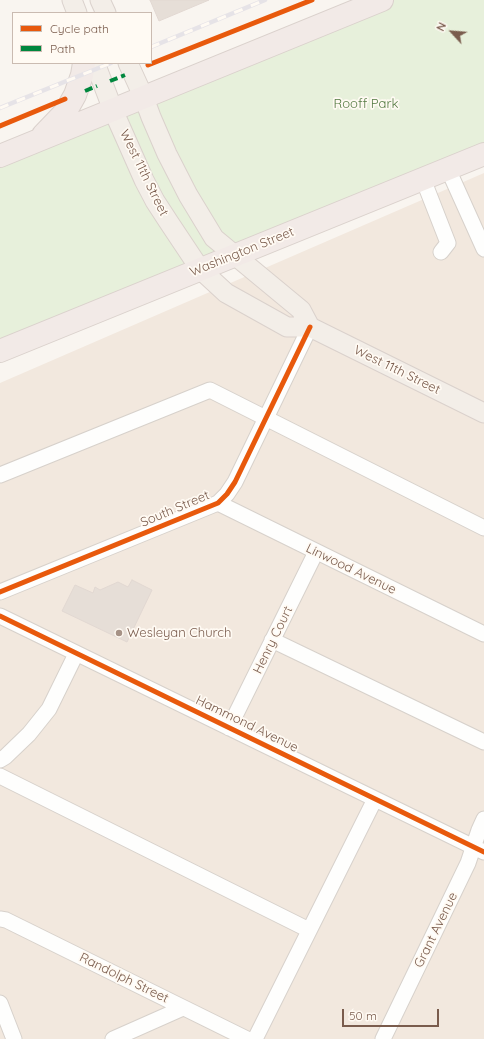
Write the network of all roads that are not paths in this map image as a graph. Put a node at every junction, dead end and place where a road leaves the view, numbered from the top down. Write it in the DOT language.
graph roads {
  1 [pos="72,0"];
  2 [pos="100,0"];
  3 [pos="382,0"];
  4 [pos="77,12"];
  5 [pos="106,12"];
  6 [pos="84,64"];
  7 [pos="96,64"];
  8 [pos="128,64"];
  9 [pos="144,98"];
  10 [pos="113,110"];
  11 [pos="38,141"];
  12 [pos="484,154"];
  13 [pos="0,156"];
  14 [pos="448,169"];
  15 [pos="423,179"];
  16 [pos="484,249"];
  17 [pos="441,252"];
  18 [pos="236,255"];
  19 [pos="200,269"];
  20 [pos="310,327"];
  21 [pos="0,351"];
  22 [pos="484,413"];
  23 [pos="266,419"];
  24 [pos="0,476"];
  25 [pos="218,503"];
  26 [pos="484,528"];
  27 [pos="316,552"];
  28 [pos="0,592"];
  29 [pos="0,616"];
  30 [pos="484,634"];
  31 [pos="272,640"];
  32 [pos="76,654"];
  33 [pos="229,728"];
  34 [pos="484,742"];
  35 [pos="0,760"];
  36 [pos="0,776"];
  37 [pos="375,799"];
  38 [pos="484,819"];
  39 [pos="479,850"];
  40 [pos="0,919"];
  41 [pos="310,930"];
  42 [pos="0,1003"];
  43 [pos="183,1008"];
  44 [pos="14,1039"];
  45 [pos="113,1039"];
  46 [pos="247,1039"];
  47 [pos="255,1039"];
  48 [pos="383,1039"];
  1 -- 4 [label="main road"];
  2 -- 5 [label="main road"];
  3 -- 9 [label="highway"];
  6 -- 11 [label="highway"];
  7 -- 10 [label="main road, West 11th Street"];
  8 -- 9 [label="main road"];
  9 -- 10 [label="highway"];
  9 -- 18 [label="main road"];
  10 -- 11 [label="highway"];
  10 -- 19 [label="main road, West 11th Street"];
  11 -- 13 [label="highway"];
  12 -- 14 [label="highway, Washington Street"];
  14 -- 15 [label="highway, Washington Street"];
  14 -- 16 [label="street"];
  15 -- 17 [label="street"];
  15 -- 18 [label="highway, Washington Street"];
  18 -- 19 [label="highway, Washington Street"];
  18 -- 20 [label="main road"];
  19 -- 20 [label="main road, West 11th Street"];
  19 -- 21 [label="highway, Washington Street"];
  20 -- 22 [label="main road, West 11th Street"];
  20 -- 23 [label="street, South Street"];
  23 -- 24 [label="street"];
  23 -- 25 [label="street, South Street"];
  23 -- 26 [label="street"];
  25 -- 27 [label="street, Linwood Avenue"];
  25 -- 28 [label="street, South Street"];
  27 -- 30 [label="street, Linwood Avenue"];
  27 -- 31 [label="street, Henry Court"];
  29 -- 32 [label="street, Hammond Avenue"];
  31 -- 33 [label="street, Henry Court"];
  31 -- 34 [label="street"];
  32 -- 33 [label="street, Hammond Avenue"];
  32 -- 35 [label="street"];
  33 -- 37 [label="street, Hammond Avenue"];
  36 -- 41 [label="street"];
  37 -- 39 [label="street, Hammond Avenue"];
  37 -- 41 [label="street"];
  38 -- 39 [label="street, Grant Avenue"];
  39 -- 48 [label="street, Grant Avenue"];
  40 -- 43 [label="street, Randolph Street"];
  41 -- 47 [label="street"];
  42 -- 44 [label="street"];
  43 -- 45 [label="street"];
  43 -- 46 [label="street, Randolph Street"];
}
